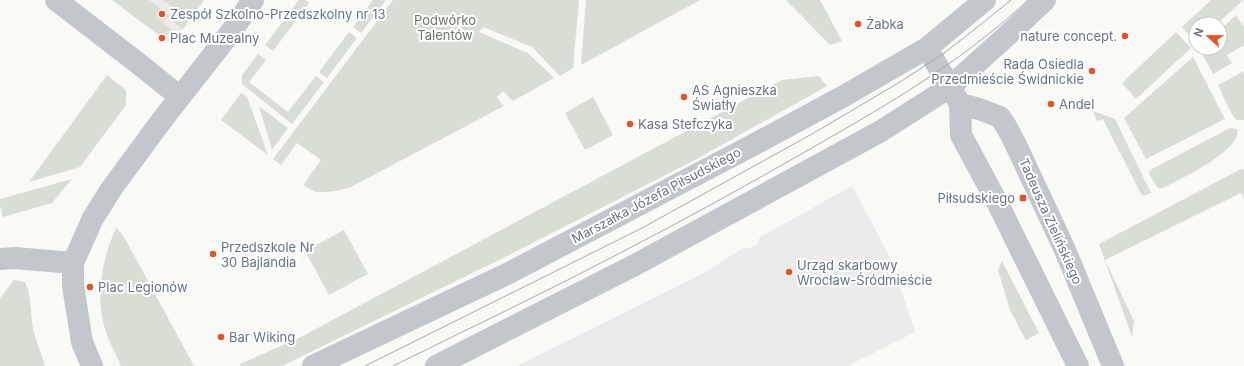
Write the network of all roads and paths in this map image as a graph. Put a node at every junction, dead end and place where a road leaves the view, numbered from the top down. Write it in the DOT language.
graph roads {
  1 [pos="56,0"];
  2 [pos="253,0"];
  3 [pos="985,0"];
  4 [pos="1045,0"];
  5 [pos="927,48"];
  6 [pos="180,96"];
  7 [pos="955,96"];
  8 [pos="0,259"];
  9 [pos="74,263"];
  10 [pos="92,366"];
  11 [pos="313,366"];
  12 [pos="436,366"];
  13 [pos="1078,366"];
  14 [pos="1113,366"];
  1 -- 6 [label="street"];
  2 -- 6 [label="street"];
  3 -- 5 [label="street, Marszałka Józefa Piłsudskiego"];
  4 -- 7 [label="street"];
  5 -- 7 [label="street"];
  5 -- 11 [label="street, Marszałka Józefa Piłsudskiego"];
  6 -- 9 [label="street"];
  7 -- 12 [label="street"];
  7 -- 13 [label="street"];
  7 -- 14 [label="street, Tadeusza Zielińskiego"];
  8 -- 9 [label="street"];
  9 -- 10 [label="street"];
}
